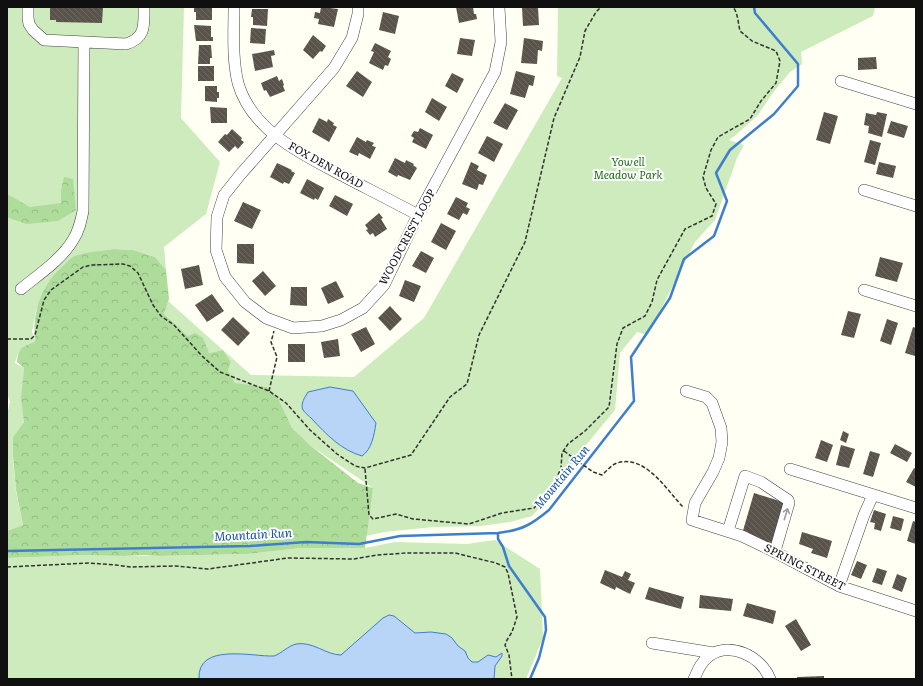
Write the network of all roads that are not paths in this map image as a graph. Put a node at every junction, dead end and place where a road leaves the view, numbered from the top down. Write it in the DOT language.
graph roads {
  1 [pos="28,7"];
  2 [pos="144,7"];
  3 [pos="234,7"];
  4 [pos="358,7"];
  5 [pos="499,7"];
  6 [pos="84,42"];
  7 [pos="841,81"];
  8 [pos="916,104"];
  9 [pos="276,135"];
  10 [pos="864,190"];
  11 [pos="916,206"];
  12 [pos="418,215"];
  13 [pos="20,289"];
  14 [pos="864,290"];
  15 [pos="916,306"];
  16 [pos="686,391"];
  17 [pos="790,469"];
  18 [pos="873,494"];
  19 [pos="916,508"];
  20 [pos="728,531"];
  21 [pos="775,552"];
  22 [pos="839,586"];
  23 [pos="916,611"];
  24 [pos="652,643"];
  25 [pos="714,653"];
  26 [pos="694,679"];
  27 [pos="770,679"];
  1 -- 6 [label="street"];
  2 -- 6 [label="street"];
  3 -- 9 [label="street, FOX DEN ROAD"];
  4 -- 9 [label="street, WOODCREST LOOP"];
  5 -- 12 [label="street, WOODCREST LOOP"];
  6 -- 13 [label="street"];
  7 -- 8 [label="street"];
  9 -- 12 [label="street, FOX DEN ROAD"];
  9 -- 12 [label="street, WOODCREST LOOP"];
  10 -- 11 [label="street"];
  14 -- 15 [label="street"];
  16 -- 20 [label="street, SPRING STREET"];
  17 -- 18 [label="street"];
  18 -- 19 [label="street"];
  18 -- 22 [label="street"];
  20 -- 21 [label="street, SPRING STREET"];
  21 -- 20 [label="street, one-way"];
  21 -- 22 [label="street, SPRING STREET"];
  22 -- 23 [label="street, SPRING STREET"];
  24 -- 25 [label="street"];
  25 -- 26 [label="street"];
  25 -- 27 [label="street"];
}
